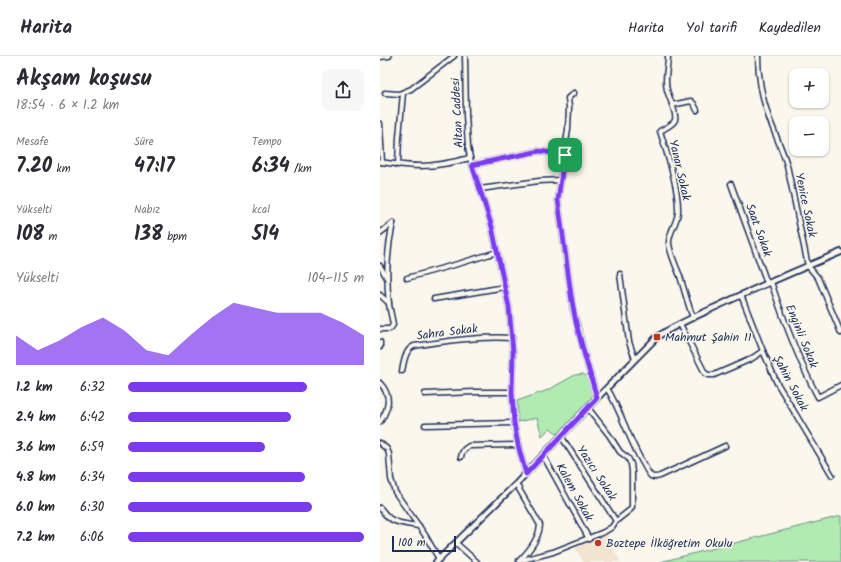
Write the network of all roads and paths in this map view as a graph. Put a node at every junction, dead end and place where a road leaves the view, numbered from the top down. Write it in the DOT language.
graph roads {
  1 [pos="389,56"];
  2 [pos="454,56"];
  3 [pos="465,56"];
  4 [pos="668,56"];
  5 [pos="758,56"];
  6 [pos="380,57"];
  7 [pos="385,93"];
  8 [pos="403,93"];
  9 [pos="574,93"];
  10 [pos="672,106"];
  11 [pos="696,110"];
  12 [pos="380,124"];
  13 [pos="565,155"];
  14 [pos="470,158"];
  15 [pos="381,162"];
  16 [pos="398,165"];
  17 [pos="472,165"];
  18 [pos="560,180"];
  19 [pos="731,184"];
  20 [pos="480,189"];
  21 [pos="380,233"];
  22 [pos="497,252"];
  23 [pos="841,252"];
  24 [pos="380,266"];
  25 [pos="808,266"];
  26 [pos="620,274"];
  27 [pos="407,278"];
  28 [pos="388,279"];
  29 [pos="769,282"];
  30 [pos="505,287"];
  31 [pos="380,295"];
  32 [pos="741,295"];
  33 [pos="434,299"];
  34 [pos="389,303"];
  35 [pos="693,318"];
  36 [pos="680,324"];
  37 [pos="380,329"];
  38 [pos="841,333"];
  39 [pos="512,338"];
  40 [pos="380,342"];
  41 [pos="380,347"];
  42 [pos="763,352"];
  43 [pos="635,359"];
  44 [pos="402,371"];
  45 [pos="380,383"];
  46 [pos="841,385"];
  47 [pos="607,388"];
  48 [pos="512,392"];
  49 [pos="425,394"];
  50 [pos="597,398"];
  51 [pos="588,408"];
  52 [pos="380,422"];
  53 [pos="514,423"];
  54 [pos="425,425"];
  55 [pos="561,436"];
  56 [pos="380,443"];
  57 [pos="518,445"];
  58 [pos="725,446"];
  59 [pos="544,455"];
  60 [pos="461,457"];
  61 [pos="526,474"];
  62 [pos="832,475"];
  63 [pos="516,484"];
  64 [pos="380,508"];
  65 [pos="616,521"];
  66 [pos="419,526"];
  67 [pos="589,539"];
  68 [pos="456,543"];
  69 [pos="438,560"];
  70 [pos="477,562"];
  71 [pos="518,562"];
  1 -- 6 [label="street"];
  2 -- 8 [label="street"];
  3 -- 14 [label="street, Altan Caddesi"];
  4 -- 10 [label="street, Yanar Sokak"];
  5 -- 25 [label="street, Yenice Sokak"];
  7 -- 8 [label="street"];
  8 -- 16 [label="street"];
  9 -- 13 [label="street"];
  10 -- 11 [label="street"];
  10 -- 35 [label="street, Yanar Sokak"];
  12 -- 15 [label="street"];
  13 -- 17 [label="street"];
  13 -- 18 [label="street"];
  14 -- 16 [label="street"];
  14 -- 17 [label="street, Altan Caddesi"];
  15 -- 16 [label="street"];
  17 -- 20 [label="street, Altan Caddesi"];
  18 -- 20 [label="street"];
  18 -- 50 [label="street"];
  19 -- 29 [label="street, Saat Sokak"];
  20 -- 22 [label="street, Altan Caddesi"];
  21 -- 28 [label="street"];
  22 -- 27 [label="street"];
  22 -- 30 [label="street, Altan Caddesi"];
  23 -- 25 [label="street"];
  24 -- 28 [label="street"];
  25 -- 29 [label="street"];
  25 -- 38 [label="street"];
  26 -- 43 [label="street"];
  28 -- 34 [label="street"];
  29 -- 32 [label="street"];
  29 -- 46 [label="street, Enginli Sokak"];
  30 -- 33 [label="street"];
  30 -- 39 [label="street, Altan Caddesi"];
  31 -- 34 [label="street"];
  32 -- 35 [label="street"];
  32 -- 42 [label="street, Şahin Sokak"];
  34 -- 37 [label="street"];
  35 -- 36 [label="street"];
  36 -- 42 [label="street"];
  36 -- 43 [label="street"];
  39 -- 44 [label="street, Sahra Sokak"];
  39 -- 48 [label="street, Altan Caddesi"];
  40 -- 41 [label="street"];
  42 -- 62 [label="street, Şahin Sokak"];
  43 -- 47 [label="street"];
  45 -- 52 [label="street"];
  47 -- 50 [label="street"];
  47 -- 58 [label="street"];
  48 -- 49 [label="street"];
  48 -- 53 [label="street, Altan Caddesi"];
  50 -- 51 [label="street"];
  51 -- 55 [label="street"];
  51 -- 65 [label="street"];
  53 -- 54 [label="street"];
  53 -- 57 [label="street, Altan Caddesi"];
  55 -- 59 [label="street"];
  55 -- 65 [label="street, Yazıcı Sokak"];
  56 -- 66 [label="street"];
  57 -- 60 [label="street"];
  57 -- 61 [label="street, Altan Caddesi"];
  59 -- 61 [label="street"];
  59 -- 67 [label="street, Kalem Sokak"];
  61 -- 63 [label="street"];
  63 -- 68 [label="street"];
  63 -- 71 [label="street"];
  64 -- 66 [label="street"];
  65 -- 67 [label="street"];
  66 -- 69 [label="street"];
  67 -- 71 [label="street"];
  68 -- 69 [label="street"];
  68 -- 70 [label="street"];
}
